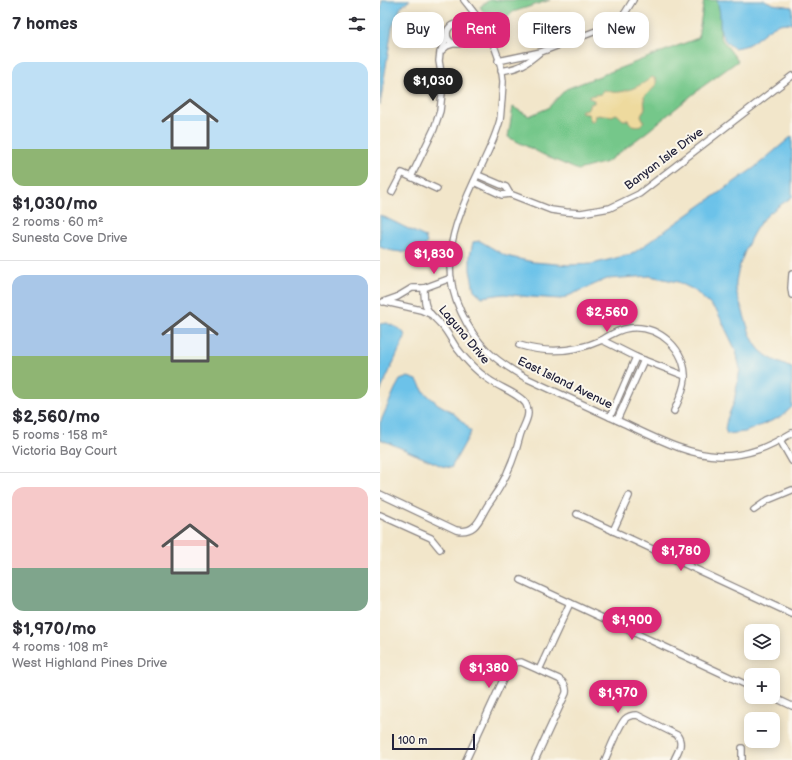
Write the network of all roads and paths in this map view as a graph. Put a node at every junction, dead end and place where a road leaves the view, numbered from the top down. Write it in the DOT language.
graph roads {
  1 [pos="464,0"];
  2 [pos="633,0"];
  3 [pos="473,12"];
  4 [pos="452,26"];
  5 [pos="447,35"];
  6 [pos="452,43"];
  7 [pos="452,44"];
  8 [pos="495,48"];
  9 [pos="440,52"];
  10 [pos="541,52"];
  11 [pos="498,61"];
  12 [pos="501,71"];
  13 [pos="792,76"];
  14 [pos="478,174"];
  15 [pos="411,177"];
  16 [pos="474,182"];
  17 [pos="436,189"];
  18 [pos="392,192"];
  19 [pos="510,194"];
  20 [pos="792,274"];
  21 [pos="451,278"];
  22 [pos="424,288"];
  23 [pos="792,295"];
  24 [pos="381,302"];
  25 [pos="431,314"];
  26 [pos="602,340"];
  27 [pos="519,345"];
  28 [pos="636,357"];
  29 [pos="644,360"];
  30 [pos="685,376"];
  31 [pos="674,411"];
  32 [pos="610,416"];
  33 [pos="617,420"];
  34 [pos="790,434"];
  35 [pos="780,440"];
  36 [pos="792,441"];
  37 [pos="792,461"];
  38 [pos="792,490"];
  39 [pos="380,494"];
  40 [pos="629,496"];
  41 [pos="754,510"];
  42 [pos="577,514"];
  43 [pos="380,515"];
  44 [pos="613,531"];
  45 [pos="440,549"];
  46 [pos="521,580"];
  47 [pos="570,603"];
  48 [pos="792,614"];
  49 [pos="539,670"];
  50 [pos="744,684"];
  51 [pos="780,700"];
  52 [pos="792,706"];
  53 [pos="742,748"];
  54 [pos="466,760"];
  55 [pos="535,760"];
  56 [pos="605,760"];
  57 [pos="674,760"];
  58 [pos="742,760"];
  1 -- 3 [label="street, East Island Avenue"];
  2 -- 10 [label="street"];
  4 -- 5 [label="street"];
  5 -- 6 [label="street"];
  5 -- 9 [label="street"];
  7 -- 9 [label="street"];
  8 -- 11 [label="street, East Island Avenue"];
  9 -- 15 [label="street"];
  10 -- 11 [label="street"];
  10 -- 12 [label="street"];
  11 -- 12 [label="street, East Island Avenue"];
  12 -- 14 [label="street, East Island Avenue"];
  13 -- 19 [label="street, Banyan Isle Drive"];
  14 -- 16 [label="street, East Island Avenue"];
  14 -- 19 [label="street, Banyan Isle Drive"];
  15 -- 17 [label="street"];
  15 -- 18 [label="street"];
  16 -- 19 [label="street, Banyan Isle Drive"];
  16 -- 21 [label="street, East Island Avenue"];
  20 -- 23 [label="street"];
  21 -- 22 [label="street"];
  21 -- 32 [label="street, East Island Avenue"];
  22 -- 24 [label="street"];
  22 -- 25 [label="street, Laguna Drive"];
  24 -- 25 [label="street"];
  25 -- 39 [label="street, Laguna Drive"];
  26 -- 27 [label="street"];
  26 -- 28 [label="street"];
  26 -- 30 [label="street"];
  28 -- 29 [label="street"];
  28 -- 32 [label="street"];
  29 -- 30 [label="street"];
  29 -- 33 [label="street"];
  30 -- 31 [label="street"];
  32 -- 33 [label="street, East Island Avenue"];
  33 -- 35 [label="street, East Island Avenue"];
  34 -- 35 [label="street, East Island Avenue"];
  34 -- 36 [label="street"];
  35 -- 37 [label="street"];
  38 -- 41 [label="street"];
  40 -- 44 [label="street"];
  42 -- 44 [label="street"];
  43 -- 45 [label="street"];
  44 -- 48 [label="street"];
  46 -- 47 [label="street"];
  47 -- 49 [label="street"];
  47 -- 50 [label="street"];
  49 -- 54 [label="street"];
  49 -- 55 [label="street"];
  51 -- 52 [label="street"];
  53 -- 58 [label="street"];
  56 -- 57 [label="street"];
}
